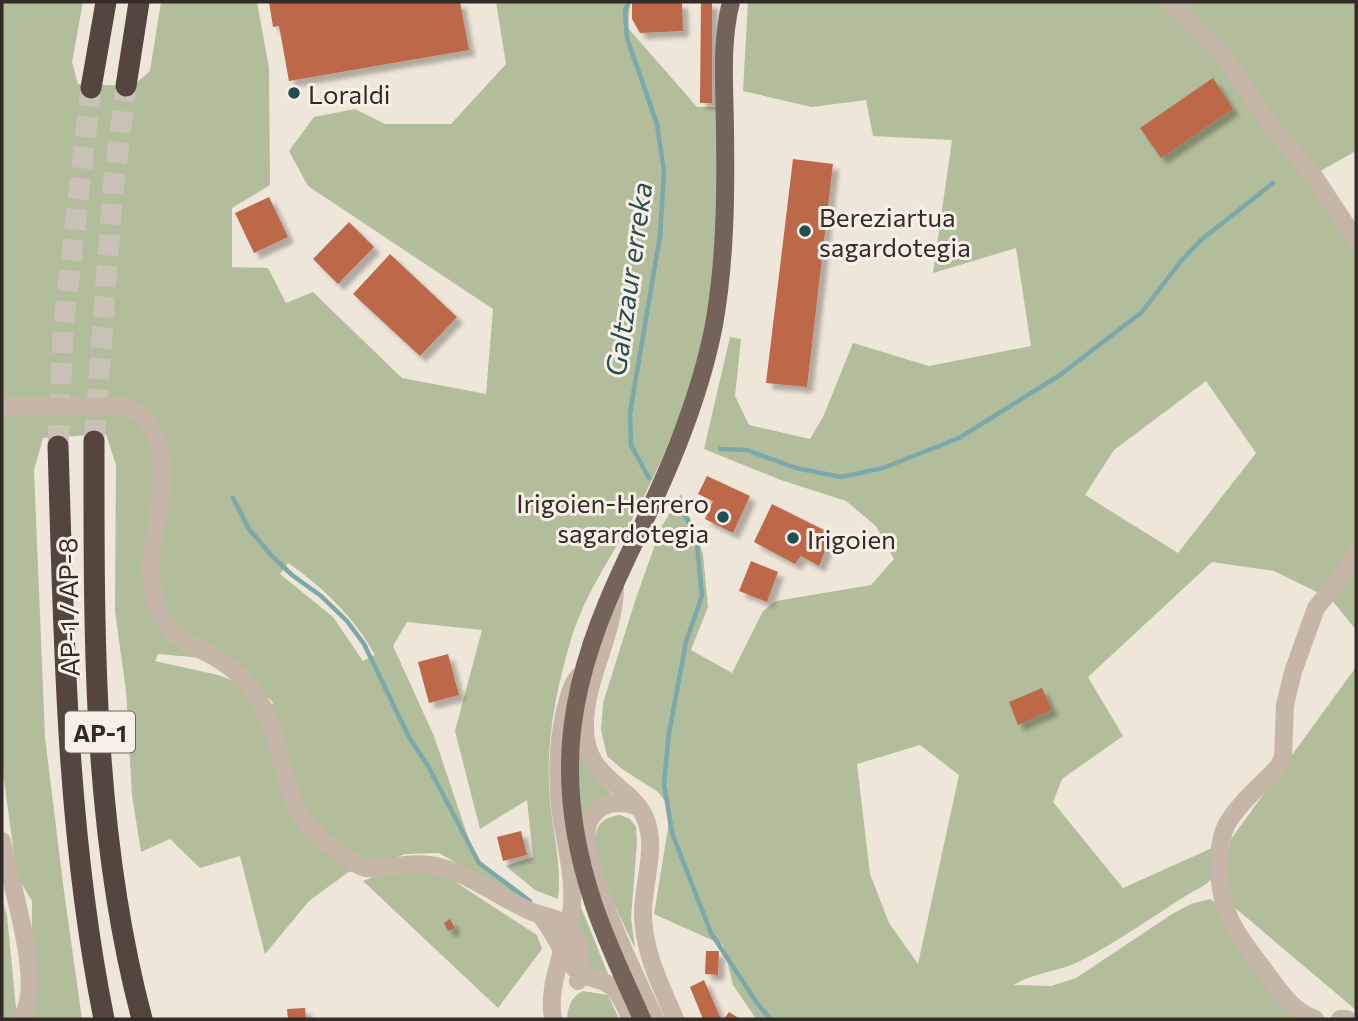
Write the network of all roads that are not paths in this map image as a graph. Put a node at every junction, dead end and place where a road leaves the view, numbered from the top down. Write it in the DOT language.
graph roads {
  1 [pos="106,2"];
  2 [pos="139,2"];
  3 [pos="1170,2"];
  4 [pos="729,5"];
  5 [pos="126,86"];
  6 [pos="91,88"];
  7 [pos="1356,240"];
  8 [pos="2,407"];
  9 [pos="94,441"];
  10 [pos="58,446"];
  11 [pos="1356,553"];
  12 [pos="615,584"];
  13 [pos="582,674"];
  14 [pos="638,807"];
  15 [pos="2,841"];
  16 [pos="572,902"];
  17 [pos="543,915"];
  18 [pos="568,928"];
  19 [pos="563,952"];
  20 [pos="582,978"];
  21 [pos="20,1019"];
  22 [pos="104,1019"];
  23 [pos="142,1019"];
  24 [pos="631,1019"];
  25 [pos="642,1019"];
  26 [pos="655,1019"];
  27 [pos="675,1019"];
  28 [pos="1315,1019"];
  29 [pos="1340,1019"];
  30 [pos="1347,1019"];
  1 -- 6 [label="highway"];
  2 -- 5 [label="highway"];
  3 -- 7 [label="street"];
  4 -- 12 [label="main road"];
  8 -- 17 [label="street"];
  9 -- 23 [label="highway, AP-1 / AP-8 / AP-1"];
  10 -- 22 [label="highway, AP-1 / AP-8 / AP-1"];
  11 -- 28 [label="street"];
  12 -- 13 [label="main road"];
  12 -- 14 [label="street"];
  13 -- 16 [label="street"];
  13 -- 25 [label="main road"];
  14 -- 26 [label="street"];
  14 -- 27 [label="street"];
  15 -- 21 [label="street"];
  16 -- 17 [label="street"];
  16 -- 18 [label="street"];
  17 -- 18 [label="street"];
  17 -- 19 [label="street"];
  18 -- 19 [label="street"];
  18 -- 20 [label="street"];
  19 -- 20 [label="street"];
  19 -- 20 [label="street"];
  20 -- 24 [label="street"];
  29 -- 30 [label="street"];
}
